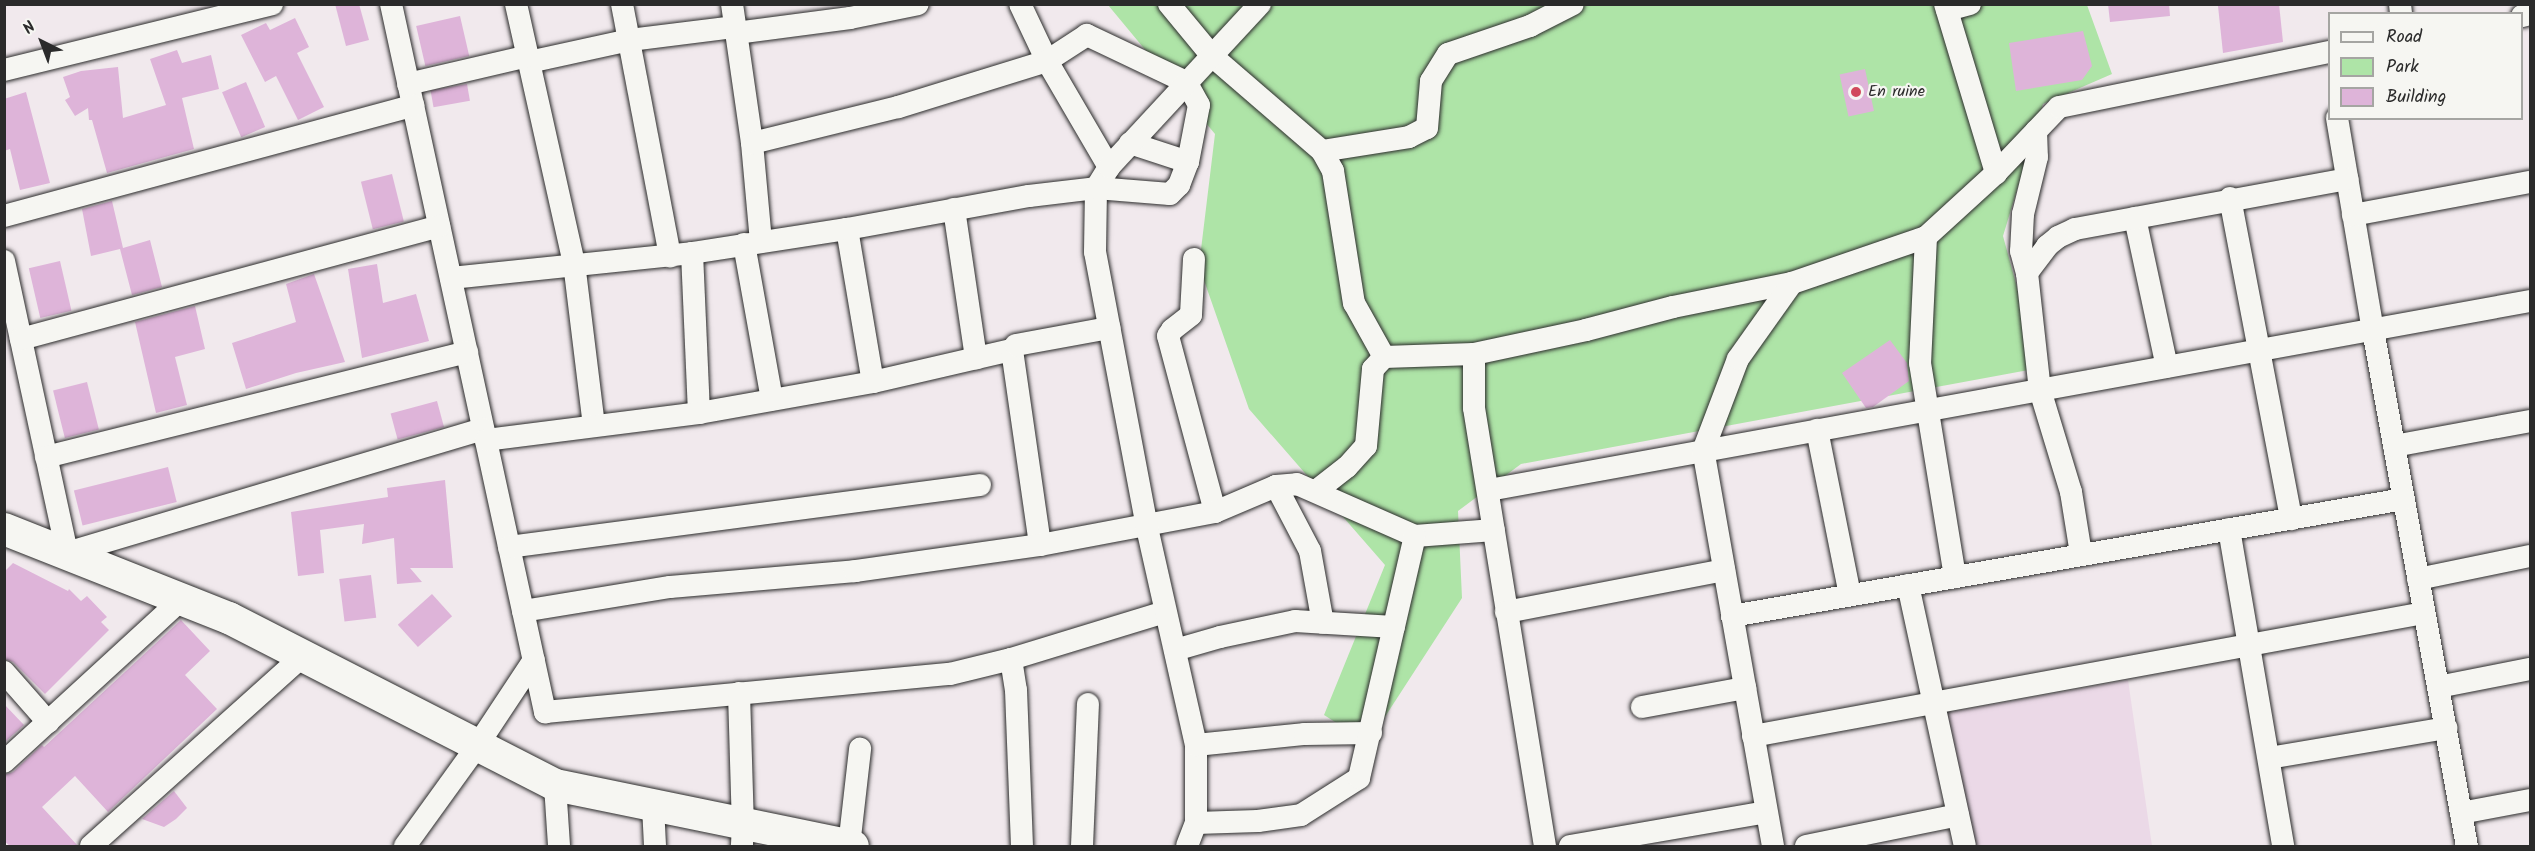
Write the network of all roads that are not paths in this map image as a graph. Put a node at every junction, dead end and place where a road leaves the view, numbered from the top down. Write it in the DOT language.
graph roads {
  1 [pos="272,4"];
  2 [pos="391,4"];
  3 [pos="516,4"];
  4 [pos="622,4"];
  5 [pos="918,4"];
  6 [pos="1020,4"];
  7 [pos="1169,4"];
  8 [pos="1260,4"];
  9 [pos="1573,4"];
  10 [pos="1970,4"];
  11 [pos="1946,7"];
  12 [pos="734,22"];
  13 [pos="630,40"];
  14 [pos="1212,56"];
  15 [pos="529,59"];
  16 [pos="2328,59"];
  17 [pos="1047,61"];
  18 [pos="4,70"];
  19 [pos="1186,82"];
  20 [pos="408,84"];
  21 [pos="413,106"];
  22 [pos="2337,120"];
  23 [pos="2036,131"];
  24 [pos="752,143"];
  25 [pos="1130,143"];
  26 [pos="1322,151"];
  27 [pos="1188,162"];
  28 [pos="1109,167"];
  29 [pos="1996,173"];
  30 [pos="2347,178"];
  31 [pos="2530,182"];
  32 [pos="1096,188"];
  33 [pos="2230,198"];
  34 [pos="954,209"];
  35 [pos="2353,215"];
  36 [pos="4,216"];
  37 [pos="2135,218"];
  38 [pos="439,226"];
  39 [pos="847,229"];
  40 [pos="1926,237"];
  41 [pos="752,243"];
  42 [pos="681,254"];
  43 [pos="1194,259"];
  44 [pos="4,261"];
  45 [pos="574,263"];
  46 [pos="2027,273"];
  47 [pos="451,278"];
  48 [pos="1792,283"];
  49 [pos="2530,301"];
  50 [pos="1109,328"];
  51 [pos="2373,330"];
  52 [pos="21,339"];
  53 [pos="1012,350"];
  54 [pos="2259,350"];
  55 [pos="467,352"];
  56 [pos="1474,354"];
  57 [pos="1384,357"];
  58 [pos="976,358"];
  59 [pos="2167,367"];
  60 [pos="873,382"];
  61 [pos="2040,390"];
  62 [pos="772,400"];
  63 [pos="1928,410"];
  64 [pos="699,413"];
  65 [pos="2530,421"];
  66 [pos="594,425"];
  67 [pos="1817,430"];
  68 [pos="485,435"];
  69 [pos="2394,446"];
  70 [pos="1703,451"];
  71 [pos="46,457"];
  72 [pos="980,485"];
  73 [pos="1276,486"];
  74 [pos="1489,490"];
  75 [pos="1316,491"];
  76 [pos="2404,499"];
  77 [pos="1215,512"];
  78 [pos="2291,519"];
  79 [pos="1148,527"];
  80 [pos="2229,529"];
  81 [pos="1494,530"];
  82 [pos="6,531"];
  83 [pos="1414,536"];
  84 [pos="1040,545"];
  85 [pos="509,547"];
  86 [pos="67,553"];
  87 [pos="2081,554"];
  88 [pos="2530,556"];
  89 [pos="1724,570"];
  90 [pos="1955,577"];
  91 [pos="2418,579"];
  92 [pos="1908,585"];
  93 [pos="1850,595"];
  94 [pos="182,599"];
  95 [pos="523,611"];
  96 [pos="1165,612"];
  97 [pos="1506,612"];
  98 [pos="2424,614"];
  99 [pos="1732,616"];
  100 [pos="1323,623"];
  101 [pos="1394,627"];
  102 [pos="2250,645"];
  103 [pos="1175,650"];
  104 [pos="303,656"];
  105 [pos="534,660"];
  106 [pos="1011,660"];
  107 [pos="2530,669"];
  108 [pos="4,672"];
  109 [pos="2438,687"];
  110 [pos="1745,688"];
  111 [pos="739,693"];
  112 [pos="1933,703"];
  113 [pos="1088,704"];
  114 [pos="1642,707"];
  115 [pos="48,722"];
  116 [pos="2446,728"];
  117 [pos="1371,733"];
  118 [pos="1753,736"];
  119 [pos="1196,745"];
  120 [pos="477,746"];
  121 [pos="860,749"];
  122 [pos="2269,758"];
  123 [pos="4,762"];
  124 [pos="555,784"];
  125 [pos="2530,801"];
  126 [pos="652,806"];
  127 [pos="1766,812"];
  128 [pos="2461,813"];
  129 [pos="1958,815"];
  130 [pos="1196,823"];
  131 [pos="743,836"];
  132 [pos="91,846"];
  133 [pos="405,846"];
  134 [pos="559,846"];
  135 [pos="655,846"];
  136 [pos="850,846"];
  137 [pos="1022,846"];
  138 [pos="1082,846"];
  139 [pos="1187,846"];
  140 [pos="1545,846"];
  141 [pos="1570,846"];
  142 [pos="1773,846"];
  143 [pos="1806,846"];
  144 [pos="1965,846"];
  145 [pos="2283,846"];
  146 [pos="2465,846"];
  1 -- 18 [label="street"];
  2 -- 20 [label="street"];
  3 -- 15 [label="street"];
  4 -- 13 [label="street"];
  5 -- 12 [label="street"];
  6 -- 17 [label="street"];
  7 -- 14 [label="street"];
  8 -- 14 [label="street"];
  9 -- 26 [label="street"];
  10 -- 11 [label="street"];
  11 -- 29 [label="street"];
  12 -- 13 [label="street"];
  12 -- 24 [label="street"];
  13 -- 15 [label="street"];
  13 -- 42 [label="street"];
  14 -- 19 [label="street"];
  14 -- 26 [label="street"];
  15 -- 20 [label="street"];
  15 -- 45 [label="street"];
  16 -- 23 [label="street"];
  17 -- 19 [label="street"];
  17 -- 24 [label="street"];
  17 -- 28 [label="street"];
  19 -- 25 [label="street"];
  19 -- 27 [label="street"];
  20 -- 21 [label="street"];
  21 -- 36 [label="street"];
  21 -- 38 [label="street"];
  22 -- 30 [label="street"];
  23 -- 29 [label="street"];
  23 -- 46 [label="street"];
  24 -- 41 [label="street"];
  25 -- 27 [label="street"];
  25 -- 28 [label="street"];
  26 -- 57 [label="street"];
  27 -- 32 [label="street"];
  28 -- 32 [label="street"];
  29 -- 40 [label="street"];
  30 -- 33 [label="street"];
  30 -- 35 [label="street"];
  31 -- 35 [label="street"];
  32 -- 34 [label="street"];
  32 -- 50 [label="street"];
  33 -- 37 [label="street"];
  33 -- 54 [label="street"];
  34 -- 39 [label="street"];
  34 -- 58 [label="street"];
  35 -- 51 [label="street"];
  37 -- 46 [label="street"];
  37 -- 59 [label="street"];
  38 -- 47 [label="street"];
  38 -- 52 [label="street"];
  39 -- 41 [label="street"];
  39 -- 60 [label="street"];
  40 -- 48 [label="street"];
  40 -- 63 [label="street"];
  41 -- 42 [label="street"];
  41 -- 62 [label="street"];
  42 -- 45 [label="street"];
  42 -- 64 [label="street"];
  43 -- 77 [label="street"];
  44 -- 52 [label="street"];
  45 -- 47 [label="street"];
  45 -- 66 [label="street"];
  46 -- 61 [label="street"];
  47 -- 55 [label="street"];
  48 -- 56 [label="street"];
  48 -- 70 [label="street"];
  49 -- 51 [label="street"];
  50 -- 53 [label="street"];
  50 -- 79 [label="street"];
  51 -- 54 [label="street"];
  51 -- 69 [label="street"];
  52 -- 71 [label="street"];
  53 -- 58 [label="street"];
  53 -- 84 [label="street"];
  54 -- 59 [label="street"];
  54 -- 78 [label="street"];
  55 -- 68 [label="street"];
  55 -- 71 [label="street"];
  56 -- 57 [label="street"];
  56 -- 74 [label="street"];
  57 -- 75 [label="street"];
  58 -- 60 [label="street"];
  59 -- 61 [label="street"];
  60 -- 62 [label="street"];
  61 -- 63 [label="street"];
  61 -- 87 [label="street"];
  62 -- 64 [label="street"];
  63 -- 67 [label="street"];
  63 -- 90 [label="street"];
  64 -- 66 [label="street"];
  65 -- 69 [label="street"];
  66 -- 68 [label="street"];
  67 -- 70 [label="street"];
  67 -- 93 [label="street"];
  68 -- 85 [label="street"];
  68 -- 86 [label="street"];
  69 -- 76 [label="street"];
  70 -- 74 [label="street"];
  70 -- 89 [label="street"];
  71 -- 86 [label="street"];
  72 -- 85 [label="street"];
  73 -- 75 [label="street"];
  73 -- 77 [label="street"];
  73 -- 100 [label="street"];
  74 -- 81 [label="street"];
  75 -- 83 [label="street"];
  76 -- 78 [label="street"];
  76 -- 91 [label="street"];
  77 -- 79 [label="street"];
  78 -- 80 [label="street"];
  79 -- 84 [label="street"];
  79 -- 96 [label="street"];
  80 -- 87 [label="street"];
  80 -- 102 [label="street"];
  81 -- 83 [label="street"];
  81 -- 97 [label="street"];
  82 -- 86 [label="street"];
  83 -- 101 [label="street"];
  84 -- 95 [label="street"];
  85 -- 95 [label="street"];
  86 -- 94 [label="street"];
  87 -- 90 [label="street"];
  88 -- 91 [label="street"];
  89 -- 97 [label="street"];
  89 -- 99 [label="street"];
  90 -- 92 [label="street"];
  91 -- 98 [label="street"];
  92 -- 93 [label="street"];
  92 -- 112 [label="street"];
  93 -- 99 [label="street"];
  94 -- 104 [label="street"];
  94 -- 115 [label="street"];
  95 -- 105 [label="street"];
  96 -- 103 [label="street"];
  96 -- 106 [label="street"];
  97 -- 140 [label="street"];
  98 -- 102 [label="street"];
  98 -- 109 [label="street"];
  99 -- 110 [label="street"];
  100 -- 101 [label="street"];
  100 -- 103 [label="street"];
  101 -- 117 [label="street"];
  102 -- 112 [label="street"];
  102 -- 122 [label="street"];
  103 -- 119 [label="street"];
  104 -- 120 [label="street"];
  104 -- 132 [label="street"];
  105 -- 111 [label="street"];
  105 -- 120 [label="street"];
  106 -- 111 [label="street"];
  106 -- 137 [label="street"];
  107 -- 109 [label="street"];
  108 -- 115 [label="street"];
  109 -- 116 [label="street"];
  110 -- 114 [label="street"];
  110 -- 118 [label="street"];
  111 -- 131 [label="street"];
  112 -- 118 [label="street"];
  112 -- 129 [label="street"];
  113 -- 138 [label="street"];
  115 -- 123 [label="street"];
  116 -- 122 [label="street"];
  116 -- 128 [label="street"];
  117 -- 119 [label="street"];
  117 -- 130 [label="street"];
  118 -- 127 [label="street"];
  119 -- 130 [label="street"];
  120 -- 124 [label="street"];
  120 -- 133 [label="street"];
  121 -- 136 [label="street"];
  122 -- 145 [label="street"];
  124 -- 126 [label="street"];
  124 -- 134 [label="street"];
  125 -- 128 [label="street"];
  126 -- 131 [label="street"];
  126 -- 135 [label="street"];
  127 -- 141 [label="street"];
  127 -- 142 [label="street"];
  128 -- 146 [label="street"];
  129 -- 143 [label="street"];
  129 -- 144 [label="street"];
  130 -- 139 [label="street"];
  131 -- 136 [label="street"];
}
